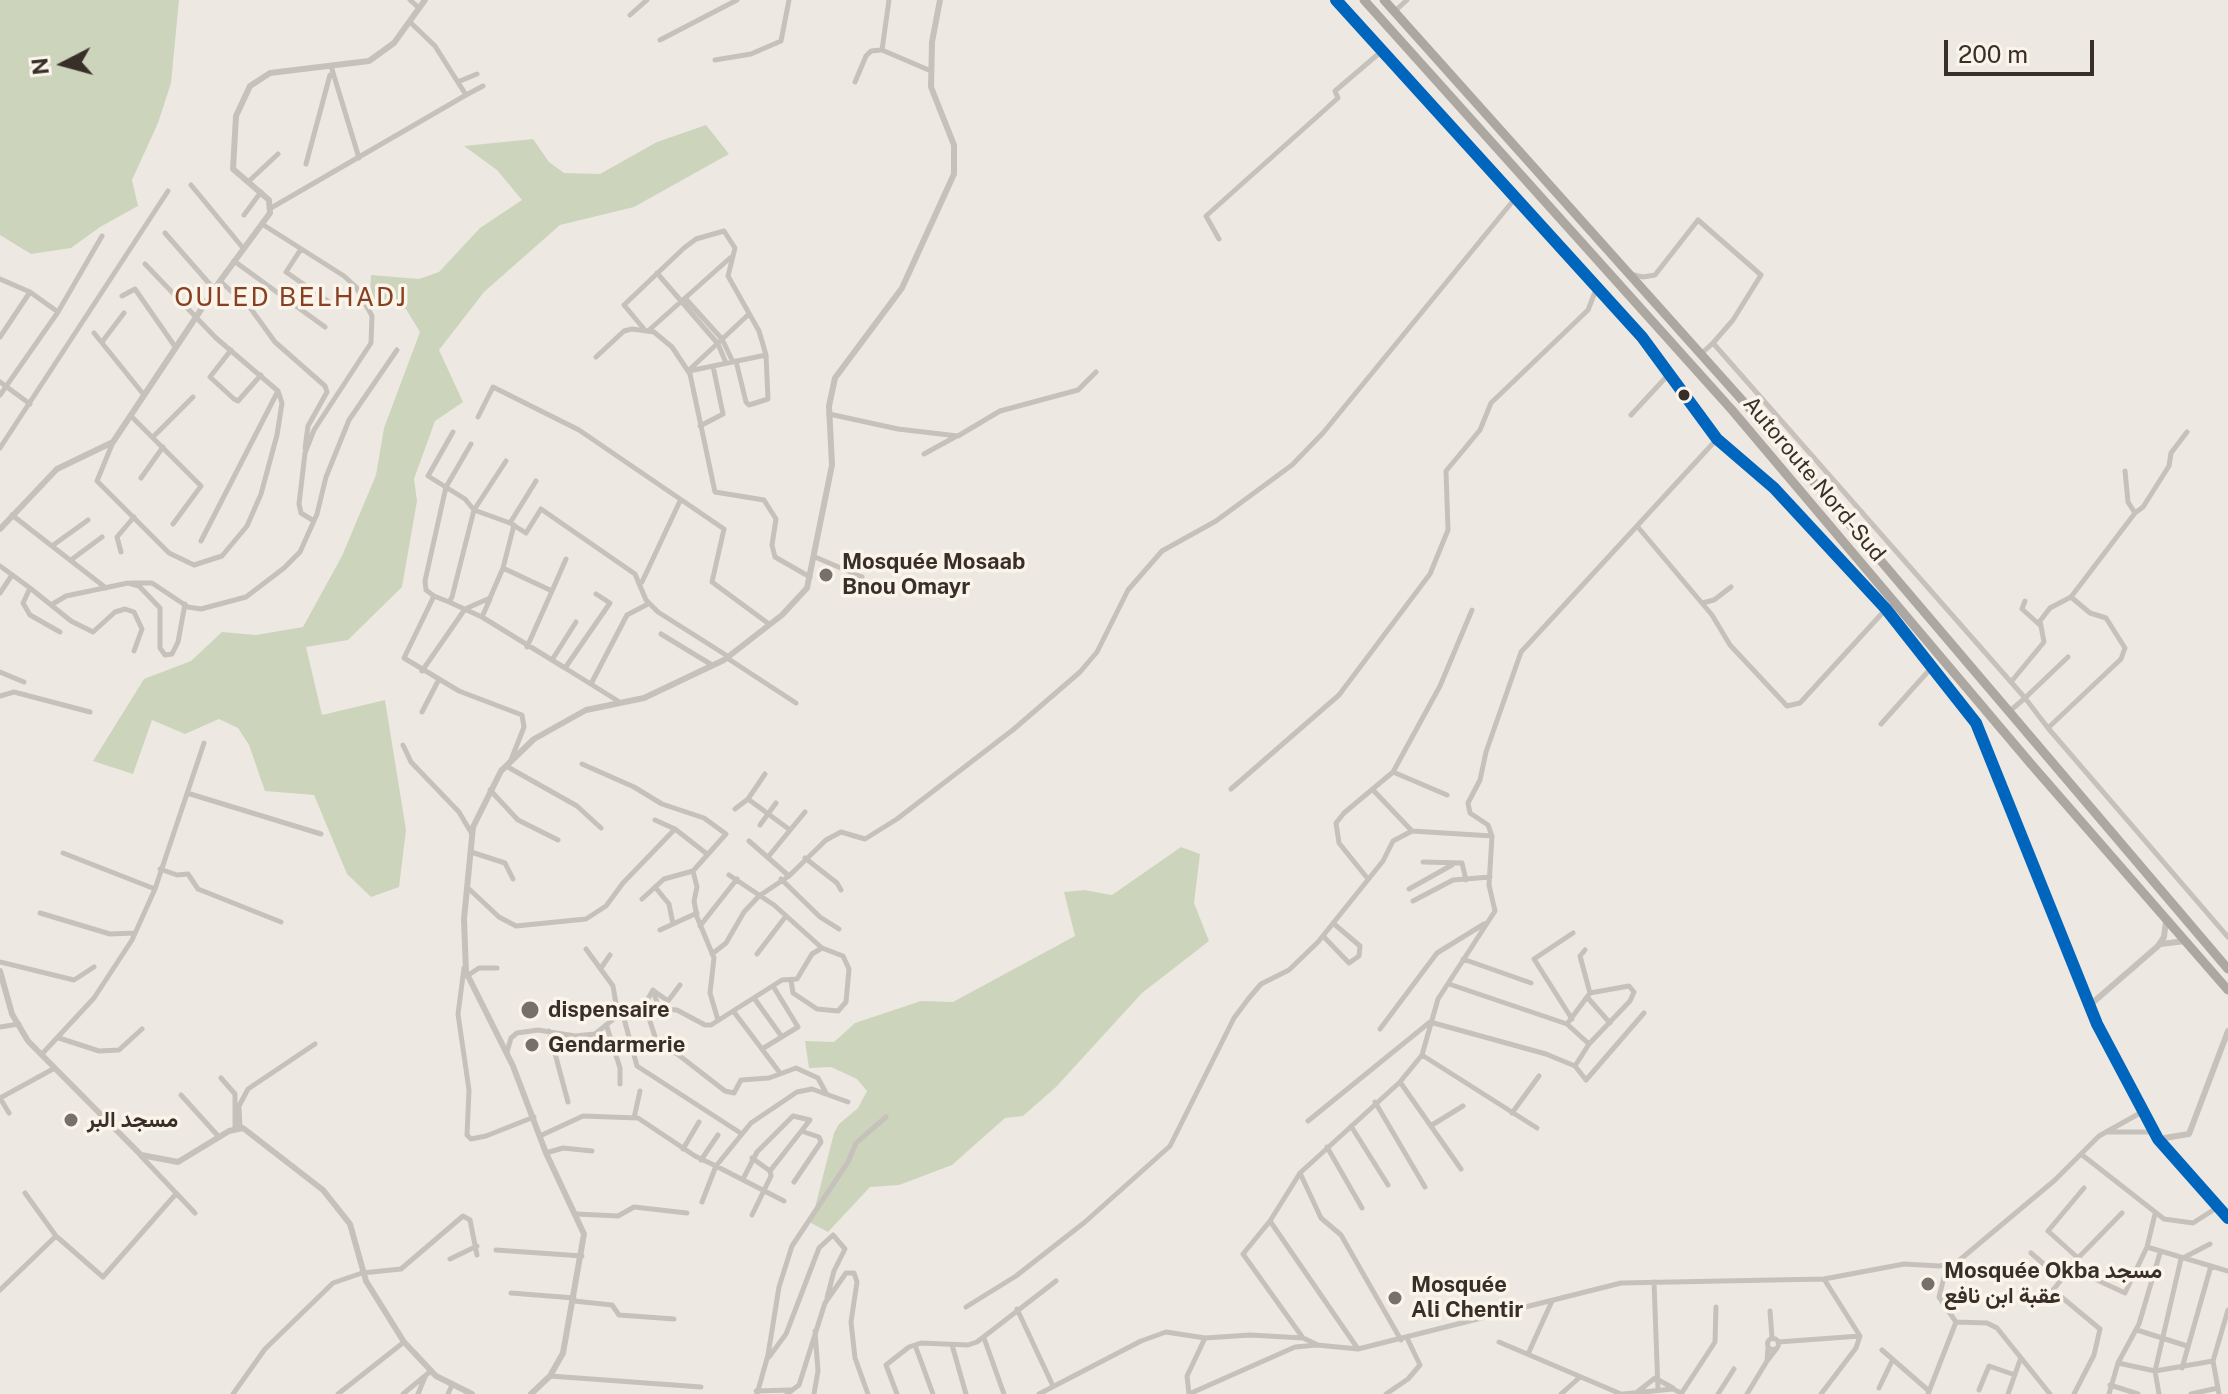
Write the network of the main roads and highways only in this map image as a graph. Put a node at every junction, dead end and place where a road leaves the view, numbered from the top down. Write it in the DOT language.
graph roads {
  1 [pos="1364,0"];
  2 [pos="1384,0"];
  3 [pos="2228,969"];
  4 [pos="2228,990"];
  1 -- 4 [label="highway, Autoroute Nord-Sud"];
  2 -- 3 [label="highway, Autoroute Nord-Sud"];
}
